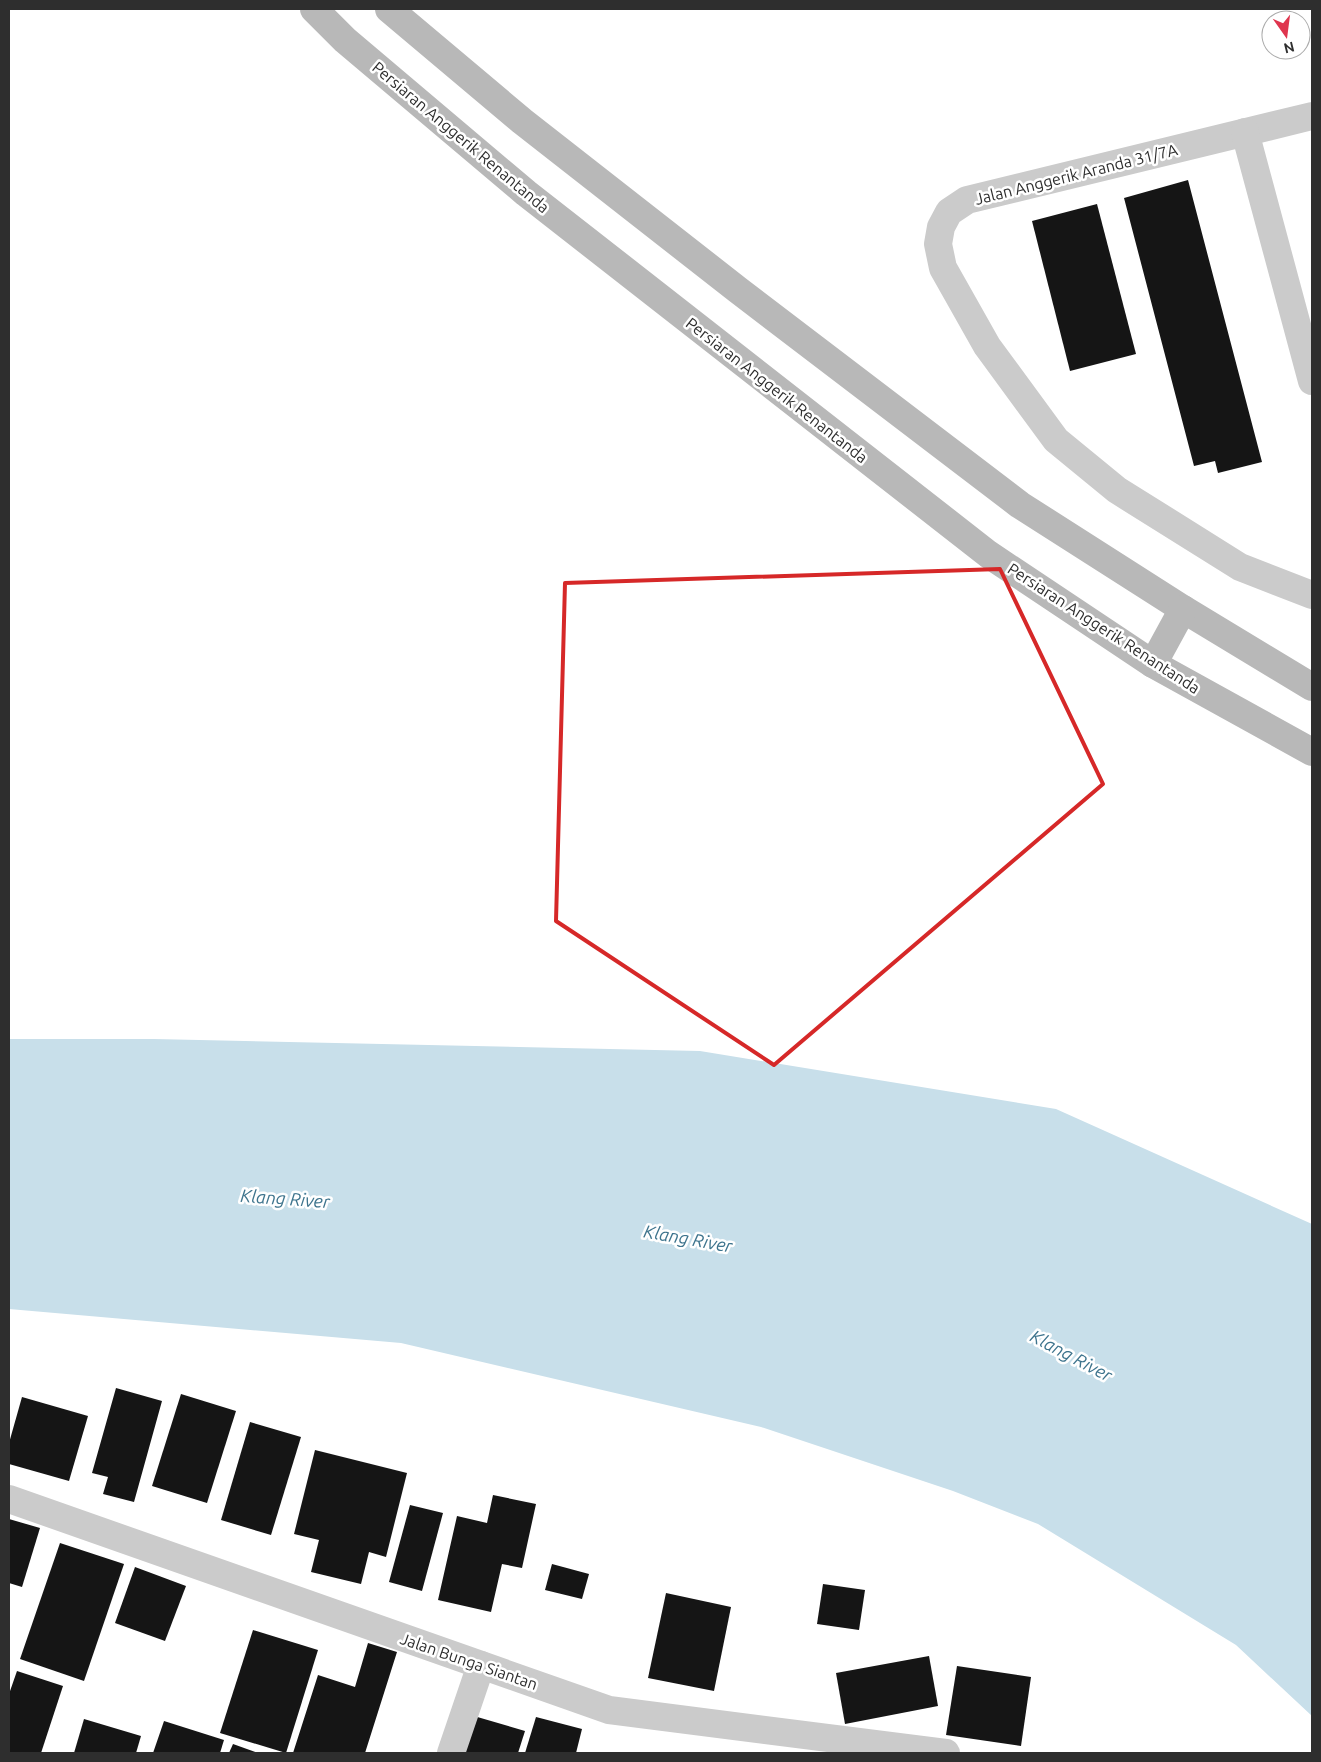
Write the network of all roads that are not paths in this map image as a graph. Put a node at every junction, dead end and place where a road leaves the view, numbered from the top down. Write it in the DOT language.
graph roads {
  1 [pos="314,9"];
  2 [pos="389,9"];
  3 [pos="1312,116"];
  4 [pos="1245,132"];
  5 [pos="1312,381"];
  6 [pos="1310,589"];
  7 [pos="1183,609"];
  8 [pos="1153,664"];
  9 [pos="1312,687"];
  10 [pos="1312,752"];
  11 [pos="9,1499"];
  12 [pos="481,1665"];
  13 [pos="451,1753"];
  14 [pos="946,1753"];
  1 -- 8 [label="main road, Persiaran Anggerik Renantanda"];
  2 -- 7 [label="main road"];
  3 -- 4 [label="street, Jalan Anggerik Aranda 31/7A"];
  4 -- 5 [label="street"];
  4 -- 6 [label="street, Jalan Anggerik Aranda 31/7A"];
  7 -- 8 [label="main road"];
  7 -- 9 [label="main road"];
  8 -- 10 [label="main road, Persiaran Anggerik Renantanda"];
  11 -- 12 [label="street, Jalan Bunga Siantan"];
  12 -- 13 [label="street"];
  12 -- 14 [label="street, Jalan Bunga Siantan"];
}
